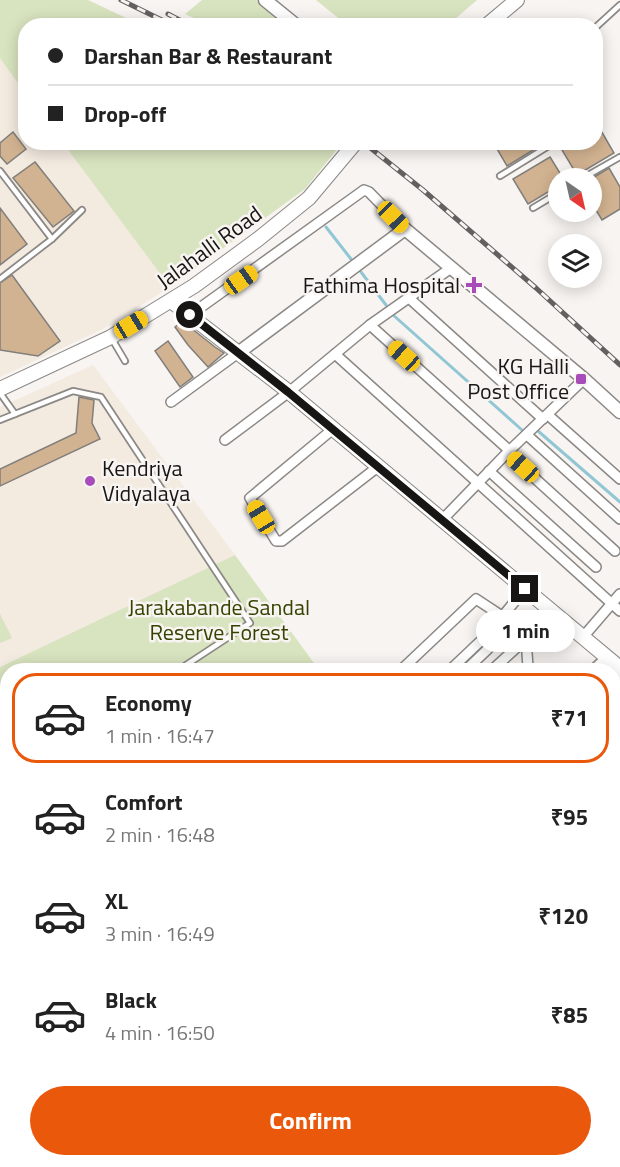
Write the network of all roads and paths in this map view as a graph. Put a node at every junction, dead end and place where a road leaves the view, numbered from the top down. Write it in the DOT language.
graph roads {
  1 [pos="265,0"];
  2 [pos="517,0"];
  3 [pos="620,5"];
  4 [pos="287,18"];
  5 [pos="496,18"];
  6 [pos="603,21"];
  7 [pos="350,150"];
  8 [pos="542,150"];
  9 [pos="620,157"];
  10 [pos="601,168"];
  11 [pos="0,171"];
  12 [pos="500,176"];
  13 [pos="548,199"];
  14 [pos="532,208"];
  15 [pos="82,210"];
  16 [pos="405,229"];
  17 [pos="52,239"];
  18 [pos="451,268"];
  19 [pos="0,279"];
  20 [pos="409,298"];
  21 [pos="171,301"];
  22 [pos="190,315"];
  23 [pos="370,326"];
  24 [pos="111,337"];
  25 [pos="238,353"];
  26 [pos="335,354"];
  27 [pos="125,361"];
  28 [pos="584,379"];
  29 [pos="0,391"];
  30 [pos="288,392"];
  31 [pos="171,402"];
  32 [pos="620,412"];
  33 [pos="15,414"];
  34 [pos="545,417"];
  35 [pos="0,420"];
  36 [pos="333,429"];
  37 [pos="526,435"];
  38 [pos="225,440"];
  39 [pos="508,452"];
  40 [pos="379,466"];
  41 [pos="489,471"];
  42 [pos="620,479"];
  43 [pos="477,484"];
  44 [pos="620,519"];
  45 [pos="442,520"];
  46 [pos="618,551"];
  47 [pos="596,567"];
  48 [pos="525,589"];
  49 [pos="620,594"];
  50 [pos="612,603"];
  51 [pos="549,609"];
  52 [pos="620,611"];
  53 [pos="504,616"];
  54 [pos="583,637"];
  55 [pos="526,639"];
  56 [pos="607,657"];
  57 [pos="189,663"];
  58 [pos="408,663"];
  59 [pos="457,663"];
  60 [pos="473,663"];
  61 [pos="500,663"];
  62 [pos="528,663"];
  63 [pos="601,663"];
  64 [pos="614,663"];
  1 -- 4 [label="street"];
  2 -- 5 [label="main road"];
  3 -- 6 [label="lane"];
  7 -- 21 [label="main road, Jalahalli Road"];
  8 -- 12 [label="lane"];
  9 -- 10 [label="lane"];
  11 -- 17 [label="lane"];
  13 -- 14 [label="lane"];
  15 -- 17 [label="lane"];
  16 -- 18 [label="street"];
  16 -- 22 [label="street"];
  16 -- 25 [label="street"];
  17 -- 19 [label="lane"];
  18 -- 20 [label="street"];
  18 -- 28 [label="street"];
  20 -- 23 [label="street"];
  20 -- 34 [label="street"];
  21 -- 22 [label="main road"];
  21 -- 24 [label="main road, Jalahalli Road"];
  22 -- 25 [label="main road"];
  23 -- 26 [label="street"];
  23 -- 39 [label="street"];
  24 -- 27 [label="lane"];
  24 -- 29 [label="main road, Jalahalli Road"];
  25 -- 30 [label="main road"];
  25 -- 31 [label="street"];
  26 -- 30 [label="street"];
  26 -- 43 [label="street"];
  28 -- 32 [label="street"];
  28 -- 34 [label="street"];
  29 -- 33 [label="lane"];
  30 -- 36 [label="main road"];
  30 -- 38 [label="street"];
  33 -- 35 [label="lane"];
  33 -- 57 [label="lane"];
  34 -- 37 [label="street"];
  34 -- 42 [label="street"];
  36 -- 40 [label="main road"];
  36 -- 40 [label="street"];
  37 -- 39 [label="street"];
  37 -- 44 [label="street"];
  39 -- 41 [label="street"];
  39 -- 46 [label="street"];
  40 -- 45 [label="main road"];
  41 -- 43 [label="street"];
  41 -- 47 [label="street"];
  43 -- 45 [label="street"];
  43 -- 50 [label="street"];
  45 -- 48 [label="main road"];
  48 -- 51 [label="main road"];
  48 -- 53 [label="street"];
  49 -- 50 [label="street"];
  50 -- 52 [label="street"];
  50 -- 54 [label="street"];
  51 -- 54 [label="main road"];
  51 -- 55 [label="street"];
  53 -- 58 [label="street"];
  53 -- 59 [label="street"];
  53 -- 60 [label="street"];
  54 -- 56 [label="main road"];
  55 -- 61 [label="street"];
  55 -- 62 [label="street"];
  56 -- 63 [label="street"];
  56 -- 64 [label="main road"];
}
